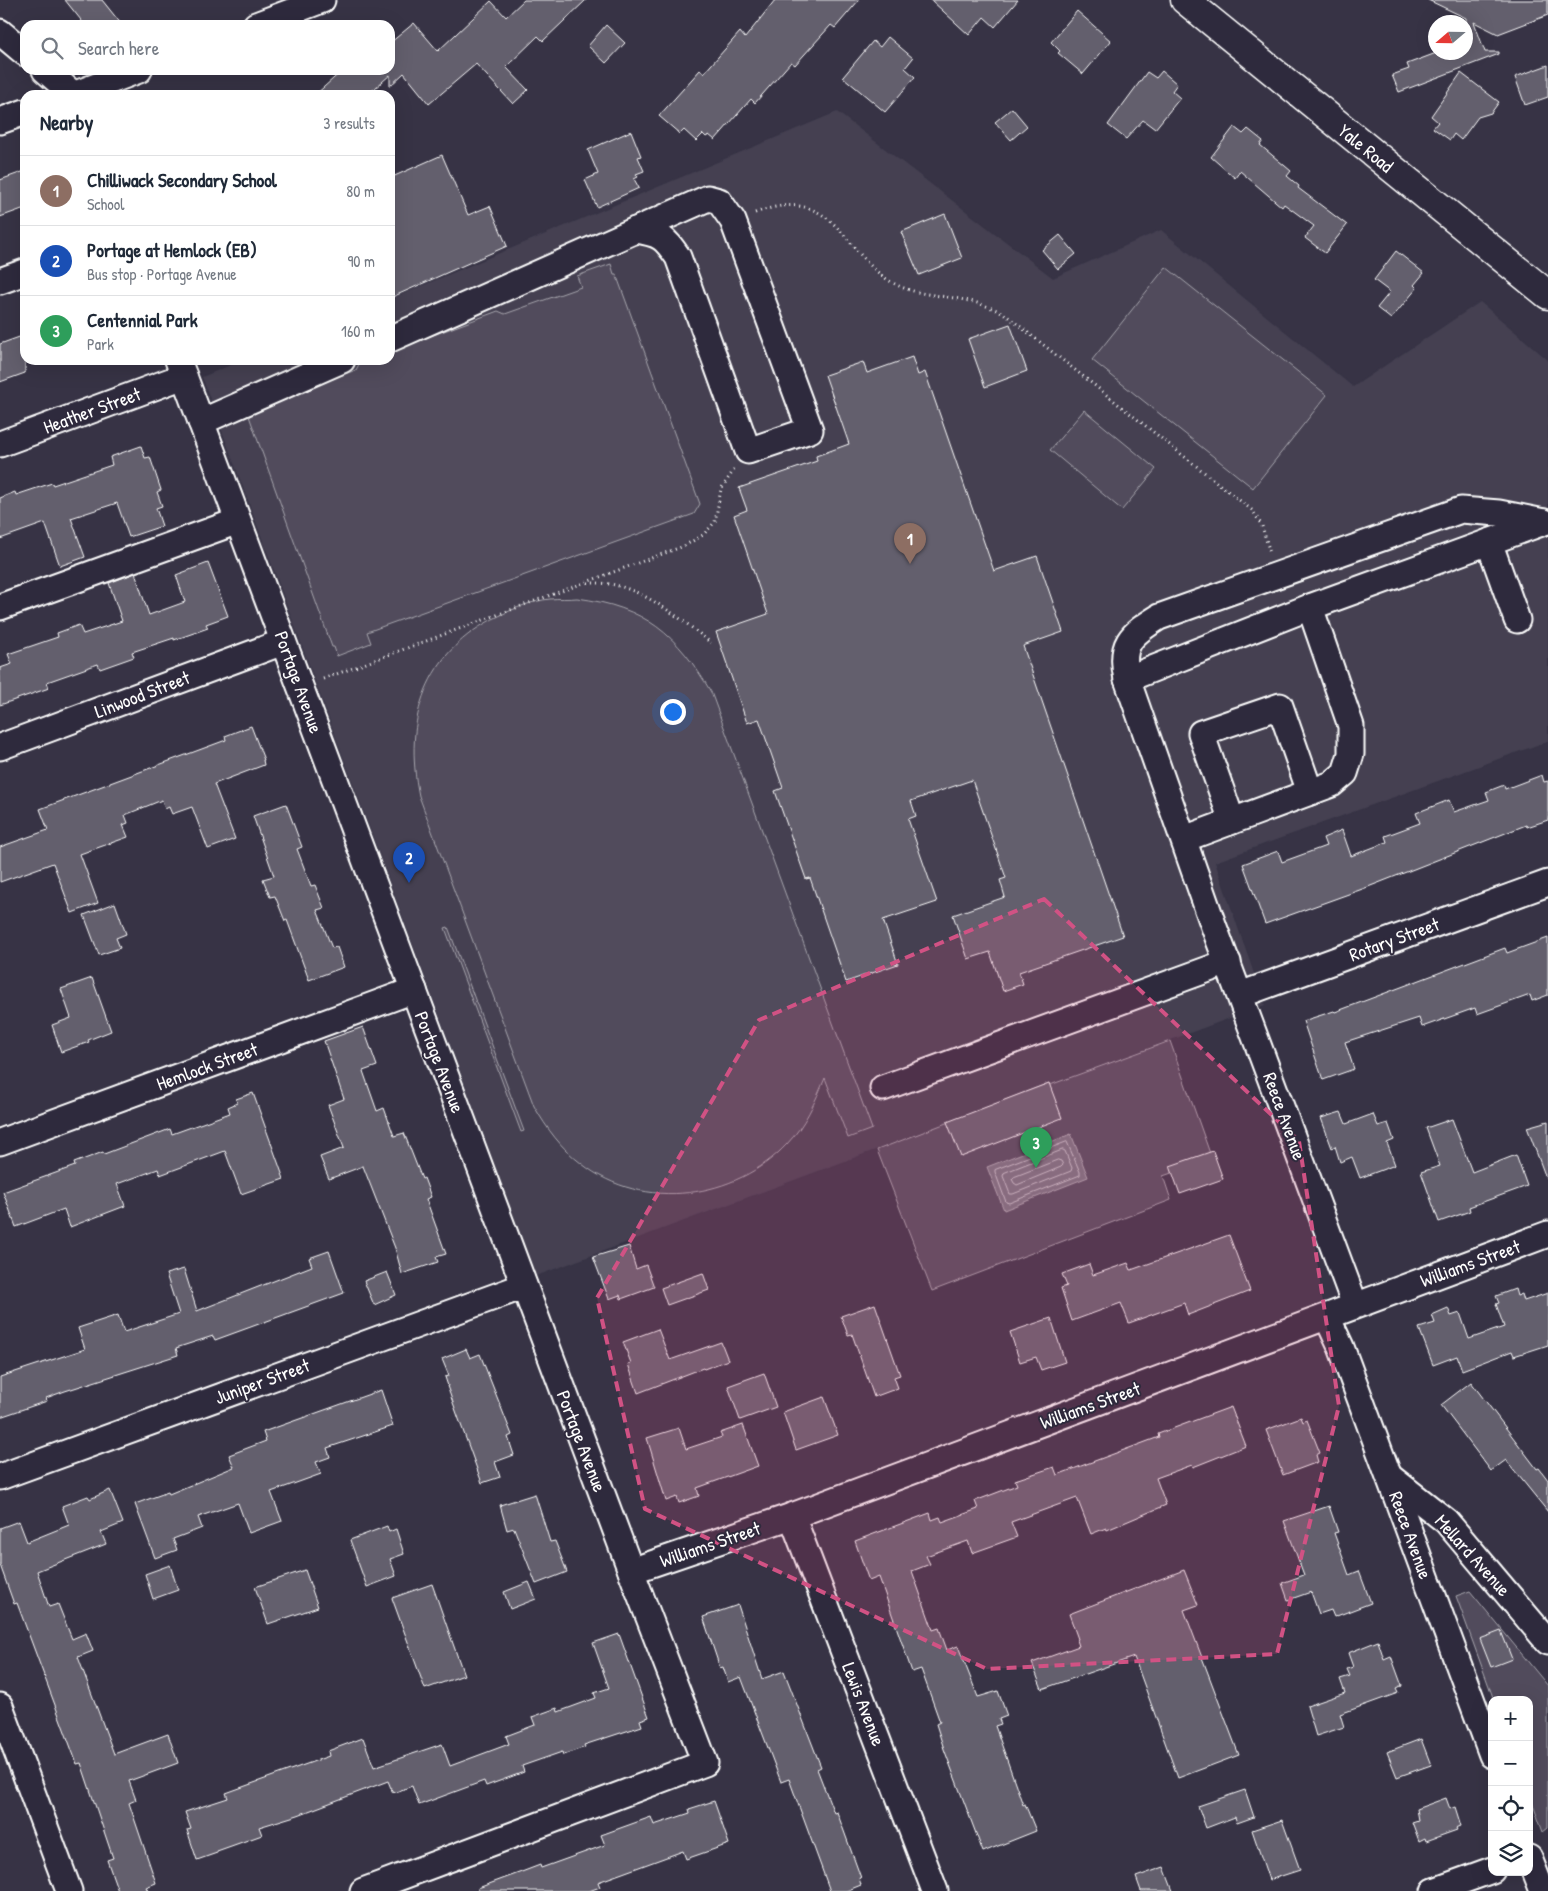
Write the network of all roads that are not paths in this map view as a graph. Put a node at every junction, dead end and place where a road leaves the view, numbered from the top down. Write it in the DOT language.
graph roads {
  1 [pos="322,0"];
  2 [pos="1185,0"];
  3 [pos="269,20"];
  4 [pos="0,32"];
  5 [pos="20,49"];
  6 [pos="50,75"];
  7 [pos="126,75"];
  8 [pos="68,90"];
  9 [pos="87,90"];
  10 [pos="20,114"];
  11 [pos="0,122"];
  12 [pos="636,230"];
  13 [pos="20,274"];
  14 [pos="0,280"];
  15 [pos="1548,295"];
  16 [pos="395,337"];
  17 [pos="331,365"];
  18 [pos="181,368"];
  19 [pos="201,422"];
  20 [pos="0,444"];
  21 [pos="238,521"];
  22 [pos="1546,522"];
  23 [pos="1489,542"];
  24 [pos="0,607"];
  25 [pos="1310,607"];
  26 [pos="1517,620"];
  27 [pos="283,642"];
  28 [pos="1127,679"];
  29 [pos="0,748"];
  30 [pos="1310,792"];
  31 [pos="1232,821"];
  32 [pos="1184,839"];
  33 [pos="1548,883"];
  34 [pos="1228,962"];
  35 [pos="414,990"];
  36 [pos="1240,995"];
  37 [pos="883,1088"];
  38 [pos="0,1142"];
  39 [pos="1548,1234"];
  40 [pos="524,1286"];
  41 [pos="1355,1305"];
  42 [pos="1326,1317"];
  43 [pos="0,1477"];
  44 [pos="1390,1477"];
  45 [pos="792,1516"];
  46 [pos="631,1571"];
  47 [pos="1548,1642"];
  48 [pos="0,1706"];
  49 [pos="1488,1744"];
  50 [pos="1533,1868"];
  51 [pos="1488,1871"];
  52 [pos="395,1885"];
  53 [pos="69,1891"];
  54 [pos="363,1891"];
  55 [pos="936,1891"];
  56 [pos="1434,1891"];
  57 [pos="1542,1891"];
  1 -- 3 [label="street"];
  2 -- 15 [label="main road, Yale Road"];
  4 -- 5 [label="street"];
  6 -- 8 [label="street"];
  7 -- 9 [label="street"];
  10 -- 11 [label="street"];
  12 -- 12 [label="street"];
  12 -- 16 [label="street"];
  13 -- 14 [label="street"];
  17 -- 19 [label="street"];
  18 -- 19 [label="street, Portage Avenue"];
  18 -- 20 [label="street, Heather Street"];
  19 -- 21 [label="street, Portage Avenue"];
  21 -- 24 [label="street"];
  21 -- 27 [label="street, Portage Avenue"];
  22 -- 23 [label="street"];
  22 -- 28 [label="street, Reece Avenue"];
  23 -- 25 [label="street"];
  23 -- 26 [label="street"];
  25 -- 28 [label="street"];
  25 -- 30 [label="street"];
  27 -- 29 [label="street, Linwood Street"];
  27 -- 35 [label="street, Portage Avenue"];
  28 -- 32 [label="street, Reece Avenue"];
  30 -- 31 [label="street"];
  30 -- 31 [label="street"];
  31 -- 32 [label="street"];
  32 -- 34 [label="street, Reece Avenue"];
  33 -- 36 [label="street, Rotary Street"];
  34 -- 36 [label="street, Reece Avenue"];
  34 -- 37 [label="street"];
  35 -- 38 [label="street, Hemlock Street"];
  35 -- 40 [label="street, Portage Avenue"];
  36 -- 41 [label="street, Reece Avenue"];
  39 -- 41 [label="street, Williams Street"];
  40 -- 43 [label="street, Juniper Street"];
  40 -- 46 [label="street, Portage Avenue"];
  41 -- 42 [label="street, Williams Street"];
  42 -- 44 [label="street, Reece Avenue"];
  42 -- 45 [label="street, Williams Street"];
  44 -- 47 [label="street, Mellard Avenue"];
  44 -- 49 [label="street, Reece Avenue"];
  45 -- 46 [label="street, Williams Street"];
  45 -- 55 [label="street, Lewis Avenue"];
  46 -- 52 [label="street, Portage Avenue"];
  48 -- 53 [label="street"];
  50 -- 57 [label="street"];
  51 -- 56 [label="street"];
  52 -- 54 [label="street"];
}
